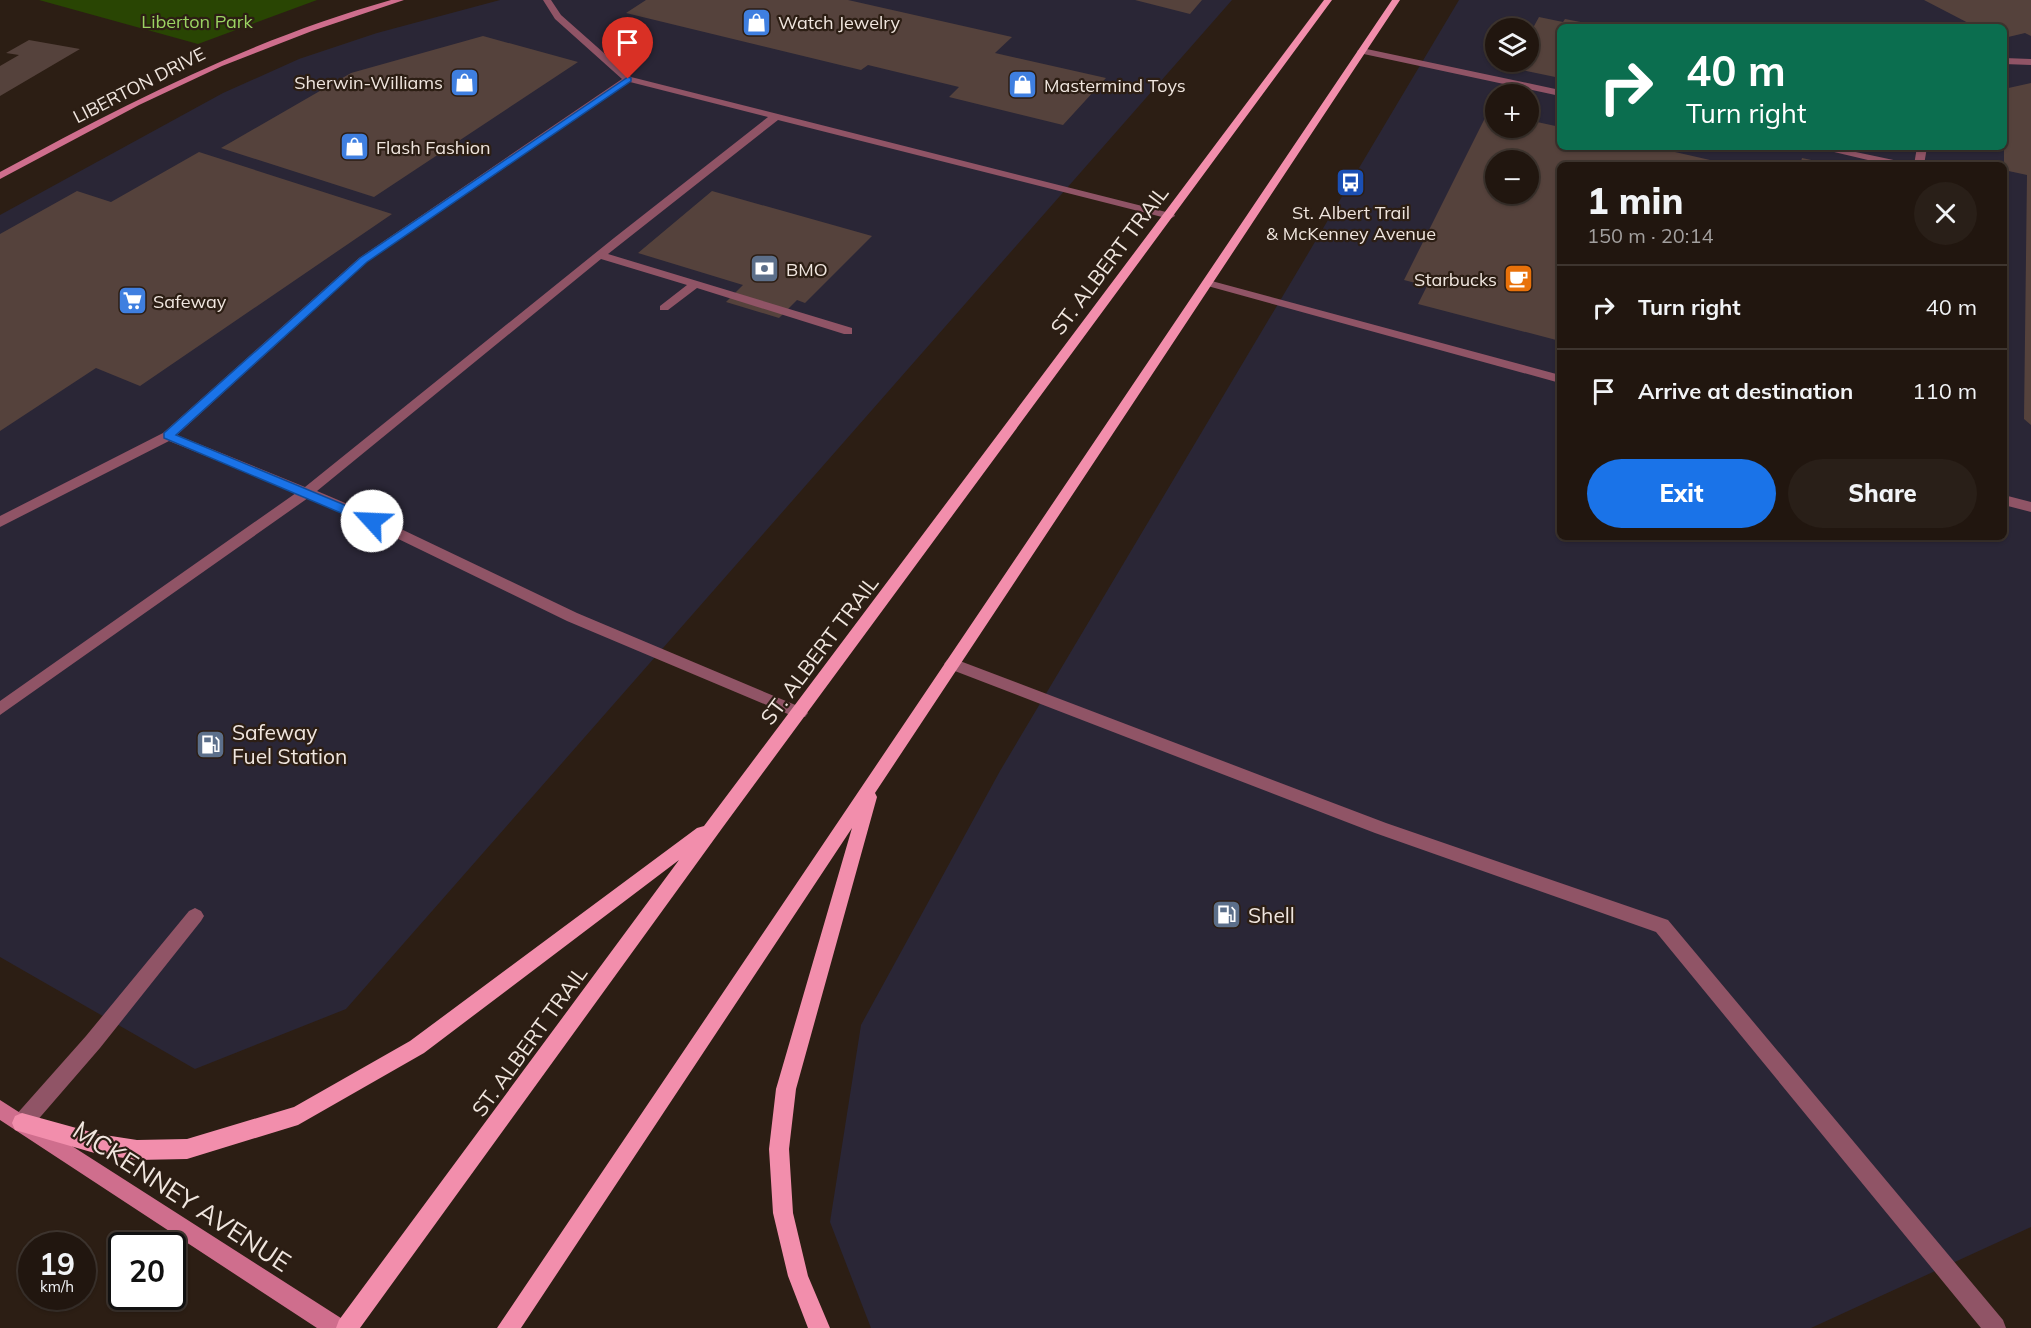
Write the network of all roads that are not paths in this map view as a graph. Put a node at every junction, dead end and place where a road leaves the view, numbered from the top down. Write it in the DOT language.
graph roads {
  1 [pos="400,0"];
  2 [pos="547,0"];
  3 [pos="1328,0"];
  4 [pos="1396,0"];
  5 [pos="1362,51"];
  6 [pos="2007,61"];
  7 [pos="2031,62"];
  8 [pos="628,79"];
  9 [pos="1557,92"];
  10 [pos="775,117"];
  11 [pos="1832,150"];
  12 [pos="1889,162"];
  13 [pos="0,176"];
  14 [pos="1170,216"];
  15 [pos="600,255"];
  16 [pos="1208,283"];
  17 [pos="696,284"];
  18 [pos="664,308"];
  19 [pos="848,331"];
  20 [pos="1557,378"];
  21 [pos="168,436"];
  22 [pos="306,492"];
  23 [pos="2007,501"];
  24 [pos="2031,507"];
  25 [pos="0,522"];
  26 [pos="952,664"];
  27 [pos="0,709"];
  28 [pos="800,713"];
  29 [pos="873,783"];
  30 [pos="717,822"];
  31 [pos="195,916"];
  32 [pos="0,1109"];
  33 [pos="21,1123"];
  34 [pos="336,1328"];
  35 [pos="347,1328"];
  36 [pos="508,1328"];
  37 [pos="819,1328"];
  38 [pos="1995,1328"];
  1 -- 13 [label="street, LIBERTON DRIVE"];
  2 -- 8 [label="lane"];
  3 -- 14 [label="main road, ST. ALBERT TRAIL"];
  4 -- 5 [label="main road"];
  5 -- 9 [label="lane"];
  5 -- 16 [label="main road"];
  6 -- 7 [label="lane"];
  8 -- 10 [label="lane"];
  8 -- 21 [label="lane"];
  10 -- 14 [label="lane"];
  10 -- 15 [label="lane"];
  11 -- 12 [label="lane"];
  14 -- 28 [label="main road, ST. ALBERT TRAIL"];
  15 -- 17 [label="lane"];
  15 -- 22 [label="lane"];
  16 -- 20 [label="lane"];
  16 -- 26 [label="main road"];
  17 -- 18 [label="lane"];
  17 -- 19 [label="lane"];
  21 -- 22 [label="lane"];
  21 -- 25 [label="lane"];
  22 -- 27 [label="lane"];
  22 -- 28 [label="lane"];
  23 -- 24 [label="lane"];
  26 -- 29 [label="main road"];
  26 -- 38 [label="lane"];
  28 -- 30 [label="main road, ST. ALBERT TRAIL"];
  29 -- 36 [label="main road"];
  29 -- 37 [label="main road"];
  30 -- 33 [label="main road"];
  30 -- 35 [label="main road, ST. ALBERT TRAIL"];
  31 -- 33 [label="lane"];
  32 -- 33 [label="street, MCKENNEY AVENUE"];
  33 -- 34 [label="street, MCKENNEY AVENUE"];
}
